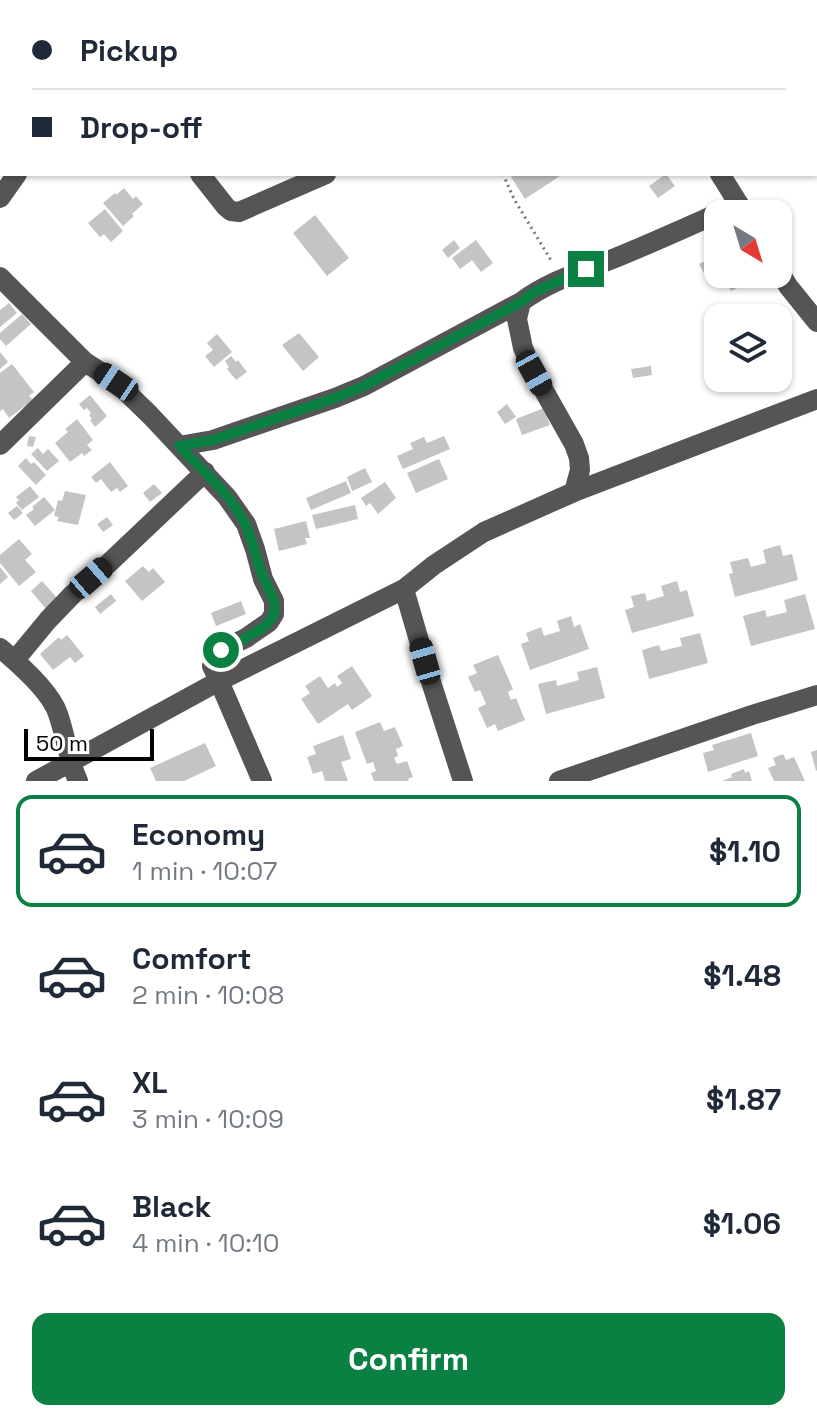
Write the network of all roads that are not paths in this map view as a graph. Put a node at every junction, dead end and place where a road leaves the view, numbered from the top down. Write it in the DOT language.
graph roads {
  1 [pos="16,176"];
  2 [pos="202,176"];
  3 [pos="321,176"];
  4 [pos="721,176"];
  5 [pos="0,198"];
  6 [pos="736,200"];
  7 [pos="704,223"];
  8 [pos="0,277"];
  9 [pos="790,288"];
  10 [pos="521,302"];
  11 [pos="817,322"];
  12 [pos="85,362"];
  13 [pos="817,399"];
  14 [pos="0,445"];
  15 [pos="179,446"];
  16 [pos="205,472"];
  17 [pos="574,492"];
  18 [pos="404,589"];
  19 [pos="8,654"];
  20 [pos="219,681"];
  21 [pos="817,695"];
  22 [pos="74,772"];
  23 [pos="36,781"];
  24 [pos="262,781"];
  25 [pos="463,781"];
  26 [pos="559,781"];
  1 -- 5 [label="street"];
  2 -- 3 [label="street"];
  4 -- 6 [label="street"];
  7 -- 10 [label="street"];
  8 -- 12 [label="street"];
  9 -- 11 [label="street"];
  10 -- 15 [label="street"];
  10 -- 17 [label="street"];
  12 -- 14 [label="street"];
  12 -- 15 [label="street"];
  13 -- 17 [label="street"];
  15 -- 16 [label="street"];
  16 -- 19 [label="street"];
  16 -- 20 [label="street"];
  17 -- 18 [label="street"];
  18 -- 20 [label="street"];
  18 -- 25 [label="street"];
  19 -- 22 [label="street"];
  20 -- 22 [label="street"];
  20 -- 24 [label="street"];
  21 -- 26 [label="street"];
  22 -- 23 [label="street"];
}
